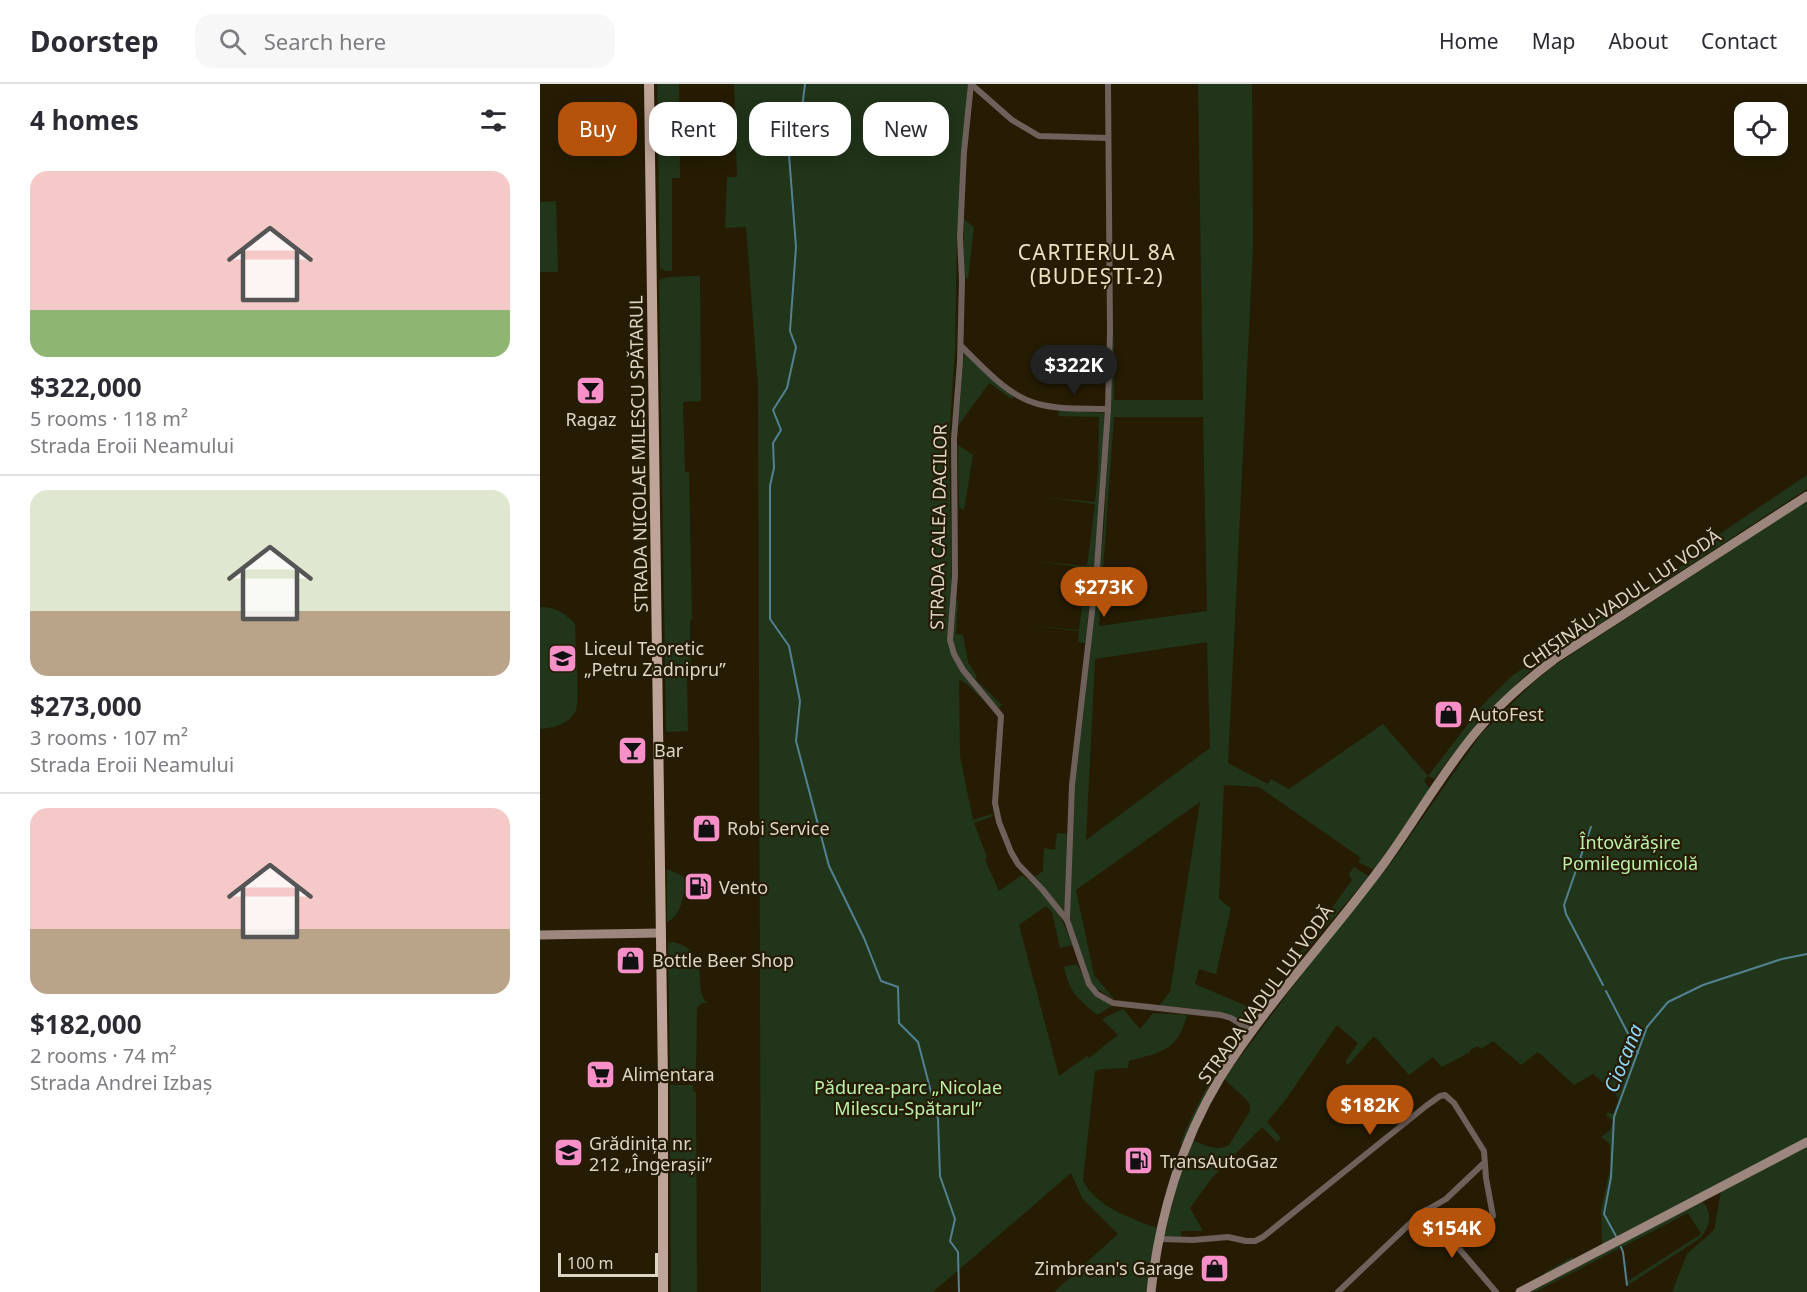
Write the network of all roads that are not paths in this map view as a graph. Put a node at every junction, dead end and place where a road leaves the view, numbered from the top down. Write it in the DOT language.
graph roads {
  1 [pos="649,84"];
  2 [pos="971,84"];
  3 [pos="1108,84"];
  4 [pos="1108,138"];
  5 [pos="961,346"];
  6 [pos="1108,409"];
  7 [pos="1807,496"];
  8 [pos="1385,863"];
  9 [pos="1067,920"];
  10 [pos="660,933"];
  11 [pos="540,934"];
  12 [pos="1253,1032"];
  13 [pos="1807,1142"];
  14 [pos="1484,1163"];
  15 [pos="1426,1210"];
  16 [pos="1493,1216"];
  17 [pos="1160,1239"];
  18 [pos="663,1292"];
  19 [pos="1150,1292"];
  20 [pos="1338,1292"];
  21 [pos="1496,1292"];
  22 [pos="1520,1292"];
  1 -- 10 [label="main road, STRADA NICOLAE MILESCU SPĂTARUL"];
  2 -- 4 [label="street, STRADA CALEA DACILOR"];
  2 -- 5 [label="street, STRADA CALEA DACILOR"];
  3 -- 4 [label="street"];
  4 -- 6 [label="street"];
  5 -- 6 [label="street"];
  5 -- 9 [label="street, STRADA CALEA DACILOR"];
  6 -- 9 [label="street"];
  7 -- 8 [label="main road, CHIȘINĂU-VADUL LUI VODĂ"];
  8 -- 12 [label="main road, STRADA VADUL LUI VODĂ"];
  9 -- 12 [label="street"];
  10 -- 11 [label="main road"];
  10 -- 18 [label="main road, STRADA NICOLAE MILESCU SPĂTARUL"];
  12 -- 17 [label="main road, STRADA VADUL LUI VODĂ"];
  13 -- 22 [label="main road"];
  14 -- 15 [label="street"];
  14 -- 16 [label="street"];
  14 -- 17 [label="street"];
  15 -- 20 [label="street"];
  15 -- 21 [label="street"];
  17 -- 19 [label="main road, STRADA VADUL LUI VODĂ"];
}
